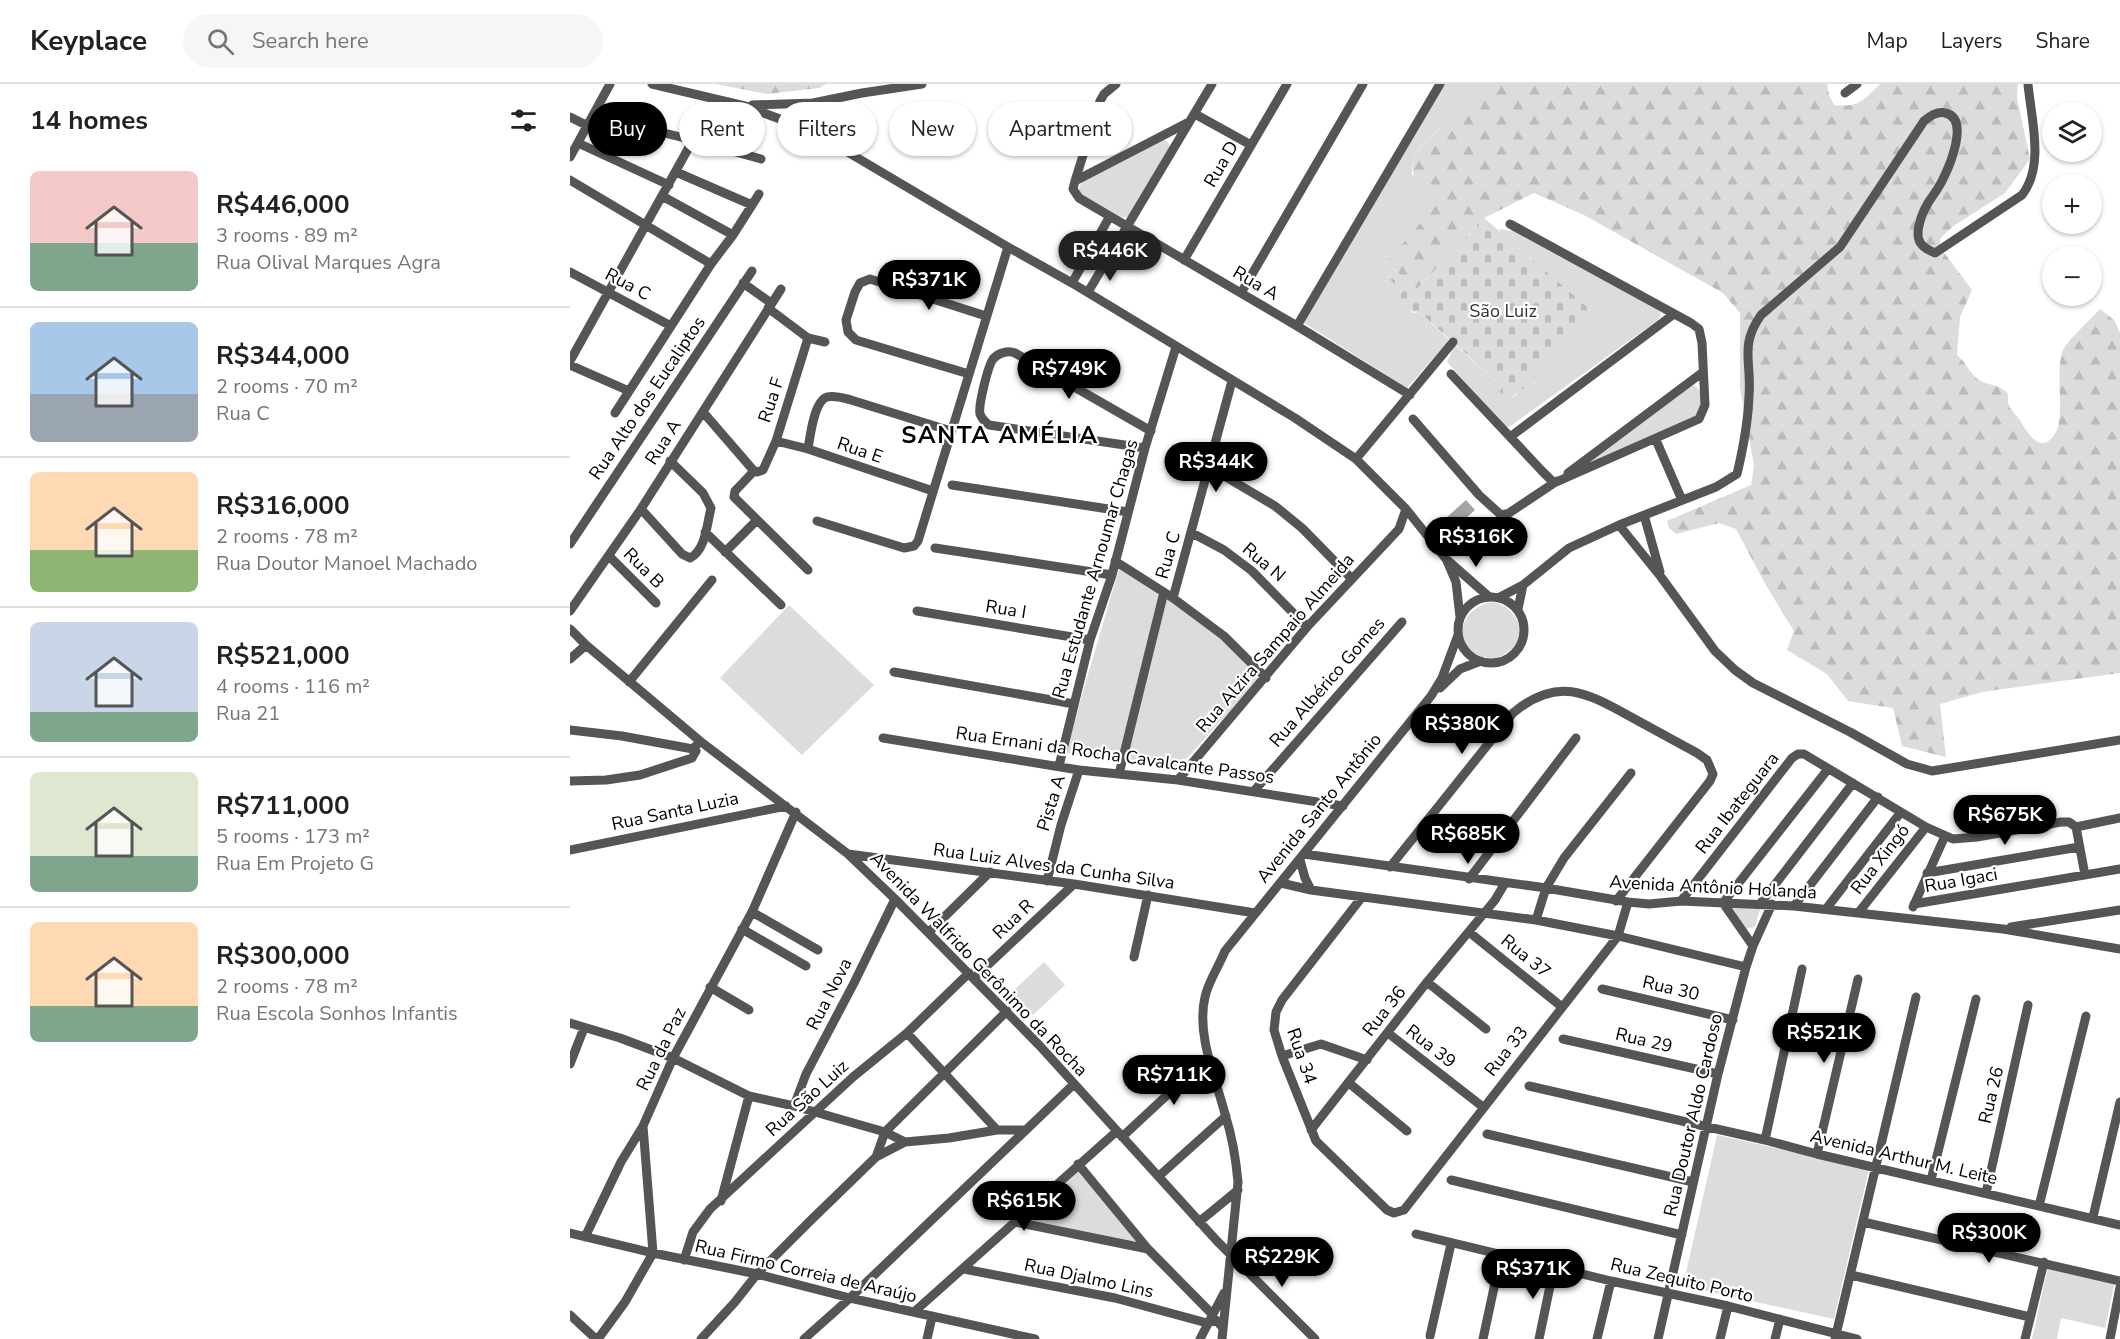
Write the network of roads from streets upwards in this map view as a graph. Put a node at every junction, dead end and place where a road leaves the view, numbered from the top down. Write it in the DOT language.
graph roads {
  1 [pos="610,84"];
  2 [pos="652,84"];
  3 [pos="922,84"];
  4 [pos="1116,84"];
  5 [pos="1212,84"];
  6 [pos="1287,84"];
  7 [pos="1364,84"];
  8 [pos="1440,84"];
  9 [pos="1857,84"];
  10 [pos="2028,84"];
  11 [pos="1845,93"];
  12 [pos="601,102"];
  13 [pos="732,102"];
  14 [pos="818,102"];
  15 [pos="765,113"];
  16 [pos="570,117"];
  17 [pos="775,117"];
  18 [pos="1192,118"];
  19 [pos="588,126"];
  20 [pos="578,143"];
  21 [pos="1251,145"];
  22 [pos="684,156"];
  23 [pos="750,156"];
  24 [pos="853,156"];
  25 [pos="570,157"];
  26 [pos="761,159"];
  27 [pos="676,172"];
  28 [pos="570,180"];
  29 [pos="1075,181"];
  30 [pos="669,185"];
  31 [pos="759,194"];
  32 [pos="662,196"];
  33 [pos="752,205"];
  34 [pos="1110,216"];
  35 [pos="1510,224"];
  36 [pos="647,225"];
  37 [pos="1126,226"];
  38 [pos="733,235"];
  39 [pos="1008,247"];
  40 [pos="1184,260"];
  41 [pos="711,264"];
  42 [pos="752,271"];
  43 [pos="570,272"];
  44 [pos="743,283"];
  45 [pos="1072,283"];
  46 [pos="781,289"];
  47 [pos="1088,292"];
  48 [pos="609,293"];
  49 [pos="1241,293"];
  50 [pos="769,306"];
  51 [pos="1674,314"];
  52 [pos="986,316"];
  53 [pos="671,326"];
  54 [pos="1298,326"];
  55 [pos="808,338"];
  56 [pos="825,342"];
  57 [pos="1453,342"];
  58 [pos="1176,347"];
  59 [pos="570,363"];
  60 [pos="1703,372"];
  61 [pos="969,374"];
  62 [pos="1451,374"];
  63 [pos="1232,381"];
  64 [pos="629,391"];
  65 [pos="1410,395"];
  66 [pos="703,412"];
  67 [pos="615,413"];
  68 [pos="1413,419"];
  69 [pos="951,431"];
  70 [pos="1151,431"];
  71 [pos="1510,437"];
  72 [pos="1656,440"];
  73 [pos="776,441"];
  74 [pos="1145,448"];
  75 [pos="808,449"];
  76 [pos="1356,459"];
  77 [pos="670,461"];
  78 [pos="1209,467"];
  79 [pos="759,470"];
  80 [pos="1554,483"];
  81 [pos="952,485"];
  82 [pos="933,491"];
  83 [pos="1682,500"];
  84 [pos="1406,508"];
  85 [pos="640,509"];
  86 [pos="1128,512"];
  87 [pos="1644,515"];
  88 [pos="756,521"];
  89 [pos="818,521"];
  90 [pos="1418,523"];
  91 [pos="1619,525"];
  92 [pos="1399,529"];
  93 [pos="705,532"];
  94 [pos="1192,533"];
  95 [pos="570,544"];
  96 [pos="935,548"];
  97 [pos="725,552"];
  98 [pos="609,556"];
  99 [pos="1446,559"];
  100 [pos="1115,561"];
  101 [pos="808,570"];
  102 [pos="1112,575"];
  103 [pos="1661,577"];
  104 [pos="1351,578"];
  105 [pos="712,580"];
  106 [pos="1523,585"];
  107 [pos="1164,592"];
  108 [pos="1488,597"];
  109 [pos="1500,597"];
  110 [pos="1173,598"];
  111 [pos="656,603"];
  112 [pos="781,605"];
  113 [pos="570,611"];
  114 [pos="917,611"];
  115 [pos="1520,612"];
  116 [pos="1532,615"];
  117 [pos="1460,618"];
  118 [pos="1402,622"];
  119 [pos="1308,627"];
  120 [pos="570,629"];
  121 [pos="1458,635"];
  122 [pos="1090,640"];
  123 [pos="586,645"];
  124 [pos="570,659"];
  125 [pos="1481,661"];
  126 [pos="894,672"];
  127 [pos="1266,678"];
  128 [pos="629,682"];
  129 [pos="1431,696"];
  130 [pos="1074,704"];
  131 [pos="570,730"];
  132 [pos="883,738"];
  133 [pos="1576,738"];
  134 [pos="2120,740"];
  135 [pos="697,745"];
  136 [pos="1059,765"];
  137 [pos="1828,769"];
  138 [pos="1079,770"];
  139 [pos="1631,773"];
  140 [pos="1119,774"];
  141 [pos="1178,780"];
  142 [pos="570,781"];
  143 [pos="1852,783"];
  144 [pos="1254,791"];
  145 [pos="1878,797"];
  146 [pos="786,806"];
  147 [pos="1343,806"];
  148 [pos="796,812"];
  149 [pos="1901,812"];
  150 [pos="2120,818"];
  151 [pos="1926,827"];
  152 [pos="2076,827"];
  153 [pos="1945,836"];
  154 [pos="2079,847"];
  155 [pos="570,850"];
  156 [pos="848,854"];
  157 [pos="1302,857"];
  158 [pos="1390,867"];
  159 [pos="2120,868"];
  160 [pos="990,872"];
  161 [pos="1927,873"];
  162 [pos="2085,875"];
  163 [pos="1469,879"];
  164 [pos="1047,881"];
  165 [pos="1281,883"];
  166 [pos="1505,883"];
  167 [pos="1074,884"];
  168 [pos="1546,888"];
  169 [pos="1311,890"];
  170 [pos="1148,895"];
  171 [pos="1362,897"];
  172 [pos="895,899"];
  173 [pos="1616,901"];
  174 [pos="1681,901"];
  175 [pos="1628,902"];
  176 [pos="1723,903"];
  177 [pos="1760,904"];
  178 [pos="1772,904"];
  179 [pos="1914,904"];
  180 [pos="1794,906"];
  181 [pos="1826,909"];
  182 [pos="2120,910"];
  183 [pos="752,912"];
  184 [pos="1859,912"];
  185 [pos="1256,913"];
  186 [pos="1484,913"];
  187 [pos="1908,917"];
  188 [pos="1536,920"];
  189 [pos="742,929"];
  190 [pos="2003,929"];
  191 [pos="929,932"];
  192 [pos="1469,932"];
  193 [pos="1618,936"];
  194 [pos="1753,946"];
  195 [pos="2120,949"];
  196 [pos="818,950"];
  197 [pos="1134,957"];
  198 [pos="806,966"];
  199 [pos="1746,967"];
  200 [pos="1802,969"];
  201 [pos="972,976"];
  202 [pos="1858,979"];
  203 [pos="1427,982"];
  204 [pos="710,987"];
  205 [pos="1602,989"];
  206 [pos="1916,997"];
  207 [pos="1976,999"];
  208 [pos="2028,1005"];
  209 [pos="1562,1007"];
  210 [pos="749,1010"];
  211 [pos="1007,1011"];
  212 [pos="2086,1016"];
  213 [pos="1733,1020"];
  214 [pos="570,1023"];
  215 [pos="584,1028"];
  216 [pos="1486,1029"];
  217 [pos="907,1033"];
  218 [pos="1388,1033"];
  219 [pos="1563,1039"];
  220 [pos="1282,1056"];
  221 [pos="1208,1057"];
  222 [pos="673,1058"];
  223 [pos="1367,1060"];
  224 [pos="570,1064"];
  225 [pos="944,1072"];
  226 [pos="1719,1074"];
  227 [pos="1349,1083"];
  228 [pos="1074,1084"];
  229 [pos="1529,1086"];
  230 [pos="749,1096"];
  231 [pos="2120,1102"];
  232 [pos="794,1106"];
  233 [pos="1483,1107"];
  234 [pos="816,1113"];
  235 [pos="1226,1116"];
  236 [pos="643,1126"];
  237 [pos="1707,1128"];
  238 [pos="997,1130"];
  239 [pos="1026,1130"];
  240 [pos="1311,1130"];
  241 [pos="1407,1131"];
  242 [pos="885,1132"];
  243 [pos="1120,1134"];
  244 [pos="1487,1134"];
  245 [pos="1765,1140"];
  246 [pos="905,1142"];
  247 [pos="1817,1154"];
  248 [pos="876,1157"];
  249 [pos="1078,1164"];
  250 [pos="1876,1167"];
  251 [pos="1159,1176"];
  252 [pos="1451,1180"];
  253 [pos="1931,1180"];
  254 [pos="1693,1182"];
  255 [pos="1238,1190"];
  256 [pos="1986,1193"];
  257 [pos="721,1201"];
  258 [pos="2040,1206"];
  259 [pos="1398,1212"];
  260 [pos="2093,1217"];
  261 [pos="1015,1222"];
  262 [pos="1199,1222"];
  263 [pos="1863,1222"];
  264 [pos="2120,1225"];
  265 [pos="570,1233"];
  266 [pos="1416,1234"];
  267 [pos="1233,1235"];
  268 [pos="1682,1235"];
  269 [pos="585,1238"];
  270 [pos="1217,1241"];
  271 [pos="1451,1244"];
  272 [pos="1148,1249"];
  273 [pos="653,1253"];
  274 [pos="1230,1255"];
  275 [pos="1501,1255"];
  276 [pos="684,1260"];
  277 [pos="2044,1262"];
  278 [pos="1554,1267"];
  279 [pos="964,1269"];
  280 [pos="757,1274"];
  281 [pos="1228,1275"];
  282 [pos="1851,1275"];
  283 [pos="1255,1276"];
  284 [pos="1611,1281"];
  285 [pos="2120,1281"];
  286 [pos="2120,1287"];
  287 [pos="1227,1288"];
  288 [pos="1670,1293"];
  289 [pos="850,1298"];
  290 [pos="1197,1299"];
  291 [pos="1728,1306"];
  292 [pos="914,1312"];
  293 [pos="570,1314"];
  294 [pos="932,1317"];
  295 [pos="1185,1317"];
  296 [pos="2030,1317"];
  297 [pos="1209,1319"];
  298 [pos="1780,1319"];
  299 [pos="1223,1328"];
  300 [pos="1430,1336"];
  301 [pos="1836,1336"];
  302 [pos="597,1339"];
  303 [pos="701,1339"];
  304 [pos="804,1339"];
  305 [pos="927,1339"];
  306 [pos="1035,1339"];
  307 [pos="1200,1339"];
  308 [pos="1222,1339"];
  309 [pos="1315,1339"];
  310 [pos="1483,1339"];
  311 [pos="1539,1339"];
  312 [pos="1597,1339"];
  313 [pos="1658,1339"];
  314 [pos="1720,1339"];
  315 [pos="1775,1339"];
  316 [pos="1857,1339"];
  317 [pos="2025,1339"];
  318 [pos="2110,1339"];
  1 -- 12 [label="street"];
  2 -- 13 [label="street"];
  3 -- 14 [label="street"];
  4 -- 29 [label="street"];
  5 -- 18 [label="street"];
  6 -- 21 [label="street, Rua D"];
  7 -- 49 [label="street"];
  8 -- 54 [label="street"];
  9 -- 11 [label="street"];
  10 -- 83 [label="street"];
  15 -- 17 [label="street"];
  16 -- 19 [label="street"];
  18 -- 21 [label="street"];
  18 -- 29 [label="street"];
  18 -- 37 [label="street"];
  19 -- 20 [label="street"];
  20 -- 25 [label="street"];
  20 -- 30 [label="street"];
  21 -- 40 [label="street, Rua D"];
  22 -- 27 [label="street"];
  23 -- 26 [label="street"];
  24 -- 39 [label="street"];
  27 -- 30 [label="street"];
  27 -- 33 [label="street"];
  28 -- 36 [label="street"];
  29 -- 34 [label="street, Rua A"];
  30 -- 32 [label="street"];
  31 -- 33 [label="street"];
  32 -- 36 [label="street"];
  32 -- 38 [label="street"];
  33 -- 38 [label="street"];
  34 -- 37 [label="street, Rua A"];
  34 -- 45 [label="street"];
  35 -- 51 [label="street"];
  36 -- 41 [label="street"];
  36 -- 48 [label="street"];
  37 -- 40 [label="street, Rua A"];
  37 -- 47 [label="street"];
  38 -- 41 [label="street"];
  39 -- 45 [label="street"];
  39 -- 52 [label="street"];
  40 -- 49 [label="street, Rua A"];
  41 -- 53 [label="street"];
  42 -- 44 [label="street, Rua Alto dos Eucaliptos"];
  43 -- 48 [label="street, Rua C"];
  44 -- 50 [label="street"];
  44 -- 95 [label="street, Rua Alto dos Eucaliptos"];
  45 -- 47 [label="street"];
  46 -- 50 [label="street, Rua A"];
  47 -- 58 [label="street"];
  48 -- 53 [label="street, Rua C"];
  48 -- 59 [label="street"];
  49 -- 54 [label="street, Rua A"];
  50 -- 55 [label="street"];
  50 -- 66 [label="street, Rua A"];
  51 -- 60 [label="street"];
  51 -- 71 [label="street"];
  52 -- 61 [label="street"];
  52 -- 61 [label="street"];
  53 -- 64 [label="street"];
  54 -- 65 [label="street, Rua A"];
  55 -- 56 [label="street"];
  55 -- 73 [label="street, Rua F"];
  57 -- 65 [label="street"];
  58 -- 63 [label="street"];
  58 -- 70 [label="street, Rua Estudante Arnoumar Chagas"];
  59 -- 64 [label="street"];
  60 -- 72 [label="street"];
  60 -- 80 [label="street"];
  61 -- 69 [label="street"];
  62 -- 71 [label="street"];
  63 -- 76 [label="street"];
  63 -- 78 [label="street, Rua C"];
  64 -- 67 [label="street"];
  65 -- 76 [label="street"];
  66 -- 77 [label="street, Rua A"];
  66 -- 79 [label="street"];
  68 -- 80 [label="street"];
  69 -- 75 [label="street"];
  69 -- 82 [label="street"];
  70 -- 74 [label="street, Rua Estudante Arnoumar Chagas"];
  70 -- 74 [label="street"];
  71 -- 80 [label="street"];
  72 -- 80 [label="street"];
  72 -- 83 [label="street"];
  73 -- 75 [label="street, Rua E"];
  73 -- 79 [label="street, Rua F"];
  74 -- 86 [label="street, Rua Estudante Arnoumar Chagas"];
  75 -- 82 [label="street, Rua E"];
  76 -- 84 [label="street"];
  77 -- 85 [label="street, Rua A"];
  77 -- 93 [label="street"];
  78 -- 94 [label="street, Rua C"];
  78 -- 104 [label="street"];
  79 -- 88 [label="street, Rua F"];
  81 -- 86 [label="street"];
  82 -- 89 [label="street"];
  83 -- 87 [label="street"];
  84 -- 90 [label="street"];
  84 -- 92 [label="street, Rua Alzira Sampaio Almeida"];
  85 -- 93 [label="street"];
  85 -- 98 [label="street, Rua A"];
  86 -- 100 [label="street, Rua Estudante Arnoumar Chagas"];
  87 -- 91 [label="street"];
  87 -- 103 [label="street"];
  88 -- 97 [label="street"];
  88 -- 101 [label="street, Rua F"];
  90 -- 92 [label="street, Rua Alzira Sampaio Almeida"];
  90 -- 99 [label="street"];
  91 -- 103 [label="street"];
  91 -- 106 [label="street"];
  92 -- 104 [label="street, Rua Alzira Sampaio Almeida"];
  93 -- 97 [label="street"];
  94 -- 110 [label="street, Rua C"];
  94 -- 119 [label="street, Rua N"];
  96 -- 102 [label="street"];
  97 -- 112 [label="street"];
  98 -- 111 [label="street, Rua B"];
  98 -- 113 [label="street, Rua A"];
  99 -- 108 [label="street"];
  99 -- 117 [label="street"];
  100 -- 102 [label="street, Rua Estudante Arnoumar Chagas"];
  100 -- 107 [label="street"];
  102 -- 122 [label="street, Rua Estudante Arnoumar Chagas"];
  103 -- 134 [label="street"];
  104 -- 119 [label="street, Rua Alzira Sampaio Almeida"];
  105 -- 128 [label="street"];
  106 -- 109 [label="street"];
  106 -- 115 [label="street"];
  107 -- 110 [label="street"];
  107 -- 140 [label="street"];
  108 -- 109 [label="street"];
  108 -- 117 [label="street"];
  109 -- 115 [label="street"];
  110 -- 127 [label="street"];
  114 -- 122 [label="street, Rua I"];
  115 -- 116 [label="street"];
  115 -- 125 [label="street"];
  117 -- 121 [label="street"];
  118 -- 144 [label="street, Rua Albérico Gomes"];
  119 -- 127 [label="street, Rua Alzira Sampaio Almeida"];
  120 -- 123 [label="street, Avenida Walfrido Gerônimo da Rocha"];
  121 -- 125 [label="street"];
  121 -- 129 [label="street, Avenida Santo Antônio"];
  122 -- 130 [label="street, Rua Estudante Arnoumar Chagas"];
  123 -- 124 [label="street"];
  123 -- 128 [label="street, Avenida Walfrido Gerônimo da Rocha"];
  125 -- 129 [label="street, Avenida Santo Antônio"];
  126 -- 130 [label="street"];
  127 -- 141 [label="street, Rua Alzira Sampaio Almeida"];
  128 -- 135 [label="street, Avenida Walfrido Gerônimo da Rocha"];
  129 -- 147 [label="street, Avenida Santo Antônio"];
  130 -- 136 [label="street, Rua Estudante Arnoumar Chagas"];
  131 -- 135 [label="street"];
  132 -- 136 [label="street, Rua Ernani da Rocha Cavalcante Passos"];
  133 -- 163 [label="street"];
  135 -- 142 [label="street"];
  135 -- 146 [label="street, Avenida Walfrido Gerônimo da Rocha"];
  136 -- 138 [label="street, Rua Ernani da Rocha Cavalcante Passos"];
  137 -- 143 [label="street"];
  137 -- 174 [label="street, Rua Ibateguara"];
  137 -- 176 [label="street"];
  138 -- 140 [label="street, Rua Ernani da Rocha Cavalcante Passos"];
  138 -- 164 [label="street, Pista A"];
  139 -- 168 [label="street"];
  140 -- 141 [label="street, Rua Ernani da Rocha Cavalcante Passos"];
  141 -- 144 [label="street, Rua Ernani da Rocha Cavalcante Passos"];
  143 -- 145 [label="street"];
  143 -- 177 [label="street"];
  144 -- 147 [label="street, Rua Ernani da Rocha Cavalcante Passos"];
  145 -- 149 [label="street"];
  145 -- 180 [label="street"];
  146 -- 148 [label="street, Avenida Walfrido Gerônimo da Rocha"];
  146 -- 155 [label="street, Rua Santa Luzia"];
  147 -- 157 [label="street, Avenida Santo Antônio"];
  148 -- 156 [label="street, Avenida Walfrido Gerônimo da Rocha"];
  148 -- 183 [label="street, Rua da Paz"];
  149 -- 151 [label="street"];
  149 -- 181 [label="street"];
  150 -- 152 [label="street"];
  151 -- 153 [label="street"];
  151 -- 184 [label="street, Rua Xingó"];
  152 -- 153 [label="street"];
  152 -- 154 [label="street"];
  153 -- 161 [label="street"];
  154 -- 161 [label="street"];
  154 -- 162 [label="street"];
  156 -- 160 [label="street, Rua Luiz Alves da Cunha Silva"];
  156 -- 172 [label="street, Avenida Walfrido Gerônimo da Rocha"];
  157 -- 158 [label="street, Avenida Antônio Holanda"];
  157 -- 165 [label="street, Avenida Santo Antônio"];
  157 -- 169 [label="street"];
  158 -- 163 [label="street, Avenida Antônio Holanda"];
  158 -- 173 [label="street"];
  159 -- 162 [label="street, Rua Igaci"];
  160 -- 164 [label="street, Rua Luiz Alves da Cunha Silva"];
  160 -- 191 [label="street"];
  161 -- 179 [label="street"];
  162 -- 179 [label="street, Rua Igaci"];
  163 -- 166 [label="street, Avenida Antônio Holanda"];
  164 -- 167 [label="street, Rua Luiz Alves da Cunha Silva"];
  165 -- 169 [label="street"];
  165 -- 185 [label="street, Avenida Santo Antônio"];
  166 -- 168 [label="street, Avenida Antônio Holanda"];
  166 -- 186 [label="street, Rua 36"];
  167 -- 170 [label="street, Rua Luiz Alves da Cunha Silva"];
  167 -- 201 [label="street, Rua R"];
  168 -- 173 [label="street, Avenida Antônio Holanda"];
  168 -- 188 [label="street"];
  169 -- 171 [label="street"];
  170 -- 185 [label="street, Rua Luiz Alves da Cunha Silva"];
  170 -- 197 [label="street"];
  171 -- 186 [label="street"];
  171 -- 220 [label="street, Rua 34"];
  172 -- 191 [label="street, Avenida Walfrido Gerônimo da Rocha"];
  172 -- 232 [label="street, Rua Nova"];
  173 -- 175 [label="street, Avenida Antônio Holanda"];
  174 -- 175 [label="street, Avenida Antônio Holanda"];
  174 -- 176 [label="street, Avenida Antônio Holanda"];
  175 -- 193 [label="street, Rua 33"];
  176 -- 177 [label="street, Avenida Antônio Holanda"];
  176 -- 194 [label="street"];
  177 -- 178 [label="street, Avenida Antônio Holanda"];
  178 -- 180 [label="street, Avenida Antônio Holanda"];
  178 -- 194 [label="street, Rua Doutor Aldo Cardoso"];
  179 -- 187 [label="street"];
  180 -- 181 [label="street, Avenida Antônio Holanda"];
  181 -- 184 [label="street, Avenida Antônio Holanda"];
  182 -- 190 [label="street"];
  183 -- 189 [label="street, Rua da Paz"];
  183 -- 196 [label="street"];
  184 -- 187 [label="street, Avenida Antônio Holanda"];
  185 -- 221 [label="street, Avenida Santo Antônio"];
  186 -- 188 [label="street"];
  186 -- 192 [label="street, Rua 36"];
  187 -- 190 [label="street, Avenida Antônio Holanda"];
  188 -- 193 [label="street"];
  189 -- 198 [label="street"];
  189 -- 204 [label="street, Rua da Paz"];
  190 -- 195 [label="street, Avenida Antônio Holanda"];
  191 -- 201 [label="street, Avenida Walfrido Gerônimo da Rocha"];
  192 -- 203 [label="street, Rua 36"];
  192 -- 209 [label="street, Rua 37"];
  193 -- 199 [label="street"];
  193 -- 209 [label="street, Rua 33"];
  194 -- 199 [label="street, Rua Doutor Aldo Cardoso"];
  199 -- 213 [label="street, Rua Doutor Aldo Cardoso"];
  200 -- 245 [label="street"];
  201 -- 211 [label="street, Avenida Walfrido Gerônimo da Rocha"];
  201 -- 217 [label="street, Rua São Luiz"];
  202 -- 247 [label="street"];
  203 -- 216 [label="street"];
  203 -- 218 [label="street, Rua 36"];
  204 -- 210 [label="street"];
  204 -- 222 [label="street, Rua da Paz"];
  205 -- 213 [label="street, Rua 30"];
  206 -- 250 [label="street"];
  207 -- 253 [label="street"];
  208 -- 256 [label="street, Rua 26"];
  209 -- 233 [label="street, Rua 33"];
  211 -- 225 [label="street"];
  211 -- 228 [label="street, Avenida Walfrido Gerônimo da Rocha"];
  212 -- 258 [label="street"];
  213 -- 226 [label="street, Rua Doutor Aldo Cardoso"];
  214 -- 215 [label="street"];
  215 -- 222 [label="street"];
  215 -- 224 [label="street"];
  217 -- 225 [label="street"];
  217 -- 234 [label="street, Rua São Luiz"];
  218 -- 223 [label="street, Rua 36"];
  218 -- 233 [label="street, Rua 39"];
  219 -- 226 [label="street, Rua 29"];
  220 -- 223 [label="street"];
  220 -- 240 [label="street, Rua 34"];
  221 -- 235 [label="street, Avenida Santo Antônio"];
  221 -- 243 [label="street"];
  222 -- 230 [label="street"];
  222 -- 236 [label="street, Rua da Paz"];
  223 -- 227 [label="street, Rua 36"];
  225 -- 238 [label="street"];
  225 -- 242 [label="street"];
  226 -- 237 [label="street, Rua Doutor Aldo Cardoso"];
  227 -- 240 [label="street, Rua 36"];
  227 -- 241 [label="street"];
  228 -- 239 [label="street"];
  228 -- 243 [label="street, Avenida Walfrido Gerônimo da Rocha"];
  229 -- 237 [label="street, Avenida Arthur M. Leite"];
  230 -- 232 [label="street"];
  230 -- 257 [label="street"];
  231 -- 260 [label="street"];
  232 -- 234 [label="street"];
  233 -- 259 [label="street, Rua 33"];
  234 -- 242 [label="street"];
  234 -- 257 [label="street, Rua São Luiz"];
  235 -- 251 [label="street"];
  235 -- 255 [label="street, Avenida Santo Antônio"];
  236 -- 269 [label="street, Rua da Paz"];
  236 -- 273 [label="street, Rua da Paz"];
  237 -- 245 [label="street, Avenida Arthur M. Leite"];
  237 -- 254 [label="street, Rua Doutor Aldo Cardoso"];
  238 -- 239 [label="street"];
  238 -- 246 [label="street"];
  239 -- 289 [label="street"];
  240 -- 259 [label="street, Rua 34"];
  242 -- 246 [label="street"];
  242 -- 248 [label="street"];
  243 -- 249 [label="street"];
  243 -- 251 [label="street, Avenida Walfrido Gerônimo da Rocha"];
  244 -- 254 [label="street"];
  245 -- 247 [label="street, Avenida Arthur M. Leite"];
  246 -- 248 [label="street"];
  247 -- 250 [label="street, Avenida Arthur M. Leite"];
  248 -- 280 [label="street"];
  249 -- 261 [label="street"];
  249 -- 272 [label="street"];
  250 -- 253 [label="street, Avenida Arthur M. Leite"];
  250 -- 263 [label="street"];
  251 -- 262 [label="street, Avenida Walfrido Gerônimo da Rocha"];
  252 -- 268 [label="street"];
  253 -- 256 [label="street, Avenida Arthur M. Leite"];
  254 -- 268 [label="street, Rua Doutor Aldo Cardoso"];
  255 -- 262 [label="street"];
  255 -- 267 [label="street, Avenida Santo Antônio"];
  256 -- 258 [label="street, Avenida Arthur M. Leite"];
  257 -- 276 [label="street, Rua São Luiz"];
  258 -- 260 [label="street, Avenida Arthur M. Leite"];
  260 -- 264 [label="street, Avenida Arthur M. Leite"];
  261 -- 272 [label="street"];
  261 -- 279 [label="street"];
  262 -- 270 [label="street, Avenida Walfrido Gerônimo da Rocha"];
  263 -- 277 [label="street"];
  263 -- 282 [label="street"];
  265 -- 269 [label="street, Rua Firmo Correia de Araújo"];
  266 -- 271 [label="street, Rua Zequito Porto"];
  267 -- 270 [label="street"];
  267 -- 274 [label="street, Avenida Santo Antônio"];
  268 -- 288 [label="street, Rua Doutor Aldo Cardoso"];
  269 -- 273 [label="street, Rua Firmo Correia de Araújo"];
  270 -- 274 [label="street, Avenida Walfrido Gerônimo da Rocha"];
  271 -- 275 [label="street, Rua Zequito Porto"];
  271 -- 300 [label="street"];
  272 -- 290 [label="street"];
  273 -- 276 [label="street, Rua Firmo Correia de Araújo"];
  273 -- 302 [label="street"];
  274 -- 281 [label="street, Avenida Santo Antônio"];
  274 -- 283 [label="street"];
  275 -- 278 [label="street, Rua Zequito Porto"];
  275 -- 310 [label="street"];
  276 -- 280 [label="street, Rua Firmo Correia de Araújo"];
  277 -- 285 [label="street"];
  277 -- 296 [label="street"];
  278 -- 284 [label="street, Rua Zequito Porto"];
  278 -- 311 [label="street"];
  279 -- 292 [label="street"];
  279 -- 295 [label="street, Rua Djalmo Lins"];
  280 -- 289 [label="street, Rua Firmo Correia de Araújo"];
  280 -- 303 [label="street"];
  281 -- 283 [label="street"];
  281 -- 287 [label="street, Avenida Santo Antônio"];
  282 -- 296 [label="street"];
  282 -- 301 [label="street"];
  283 -- 309 [label="street"];
  284 -- 288 [label="street, Rua Zequito Porto"];
  284 -- 312 [label="street"];
  286 -- 318 [label="street"];
  287 -- 297 [label="street"];
  287 -- 299 [label="street, Avenida Santo Antônio"];
  288 -- 291 [label="street, Rua Zequito Porto"];
  288 -- 313 [label="street, Rua Doutor Aldo Cardoso"];
  289 -- 292 [label="street, Rua Firmo Correia de Araújo"];
  289 -- 304 [label="street"];
  290 -- 295 [label="street"];
  290 -- 297 [label="street"];
  291 -- 298 [label="street, Rua Zequito Porto"];
  291 -- 314 [label="street"];
  292 -- 294 [label="street, Rua Firmo Correia de Araújo"];
  293 -- 302 [label="street"];
  294 -- 305 [label="street"];
  294 -- 306 [label="street, Rua Firmo Correia de Araújo"];
  295 -- 297 [label="street, Rua Djalmo Lins"];
  296 -- 317 [label="street"];
  297 -- 299 [label="street, Rua Djalmo Lins"];
  297 -- 307 [label="street"];
  298 -- 301 [label="street, Rua Zequito Porto"];
  298 -- 315 [label="street"];
  299 -- 308 [label="street, Avenida Santo Antônio"];
  301 -- 316 [label="street, Rua Zequito Porto"];
}
